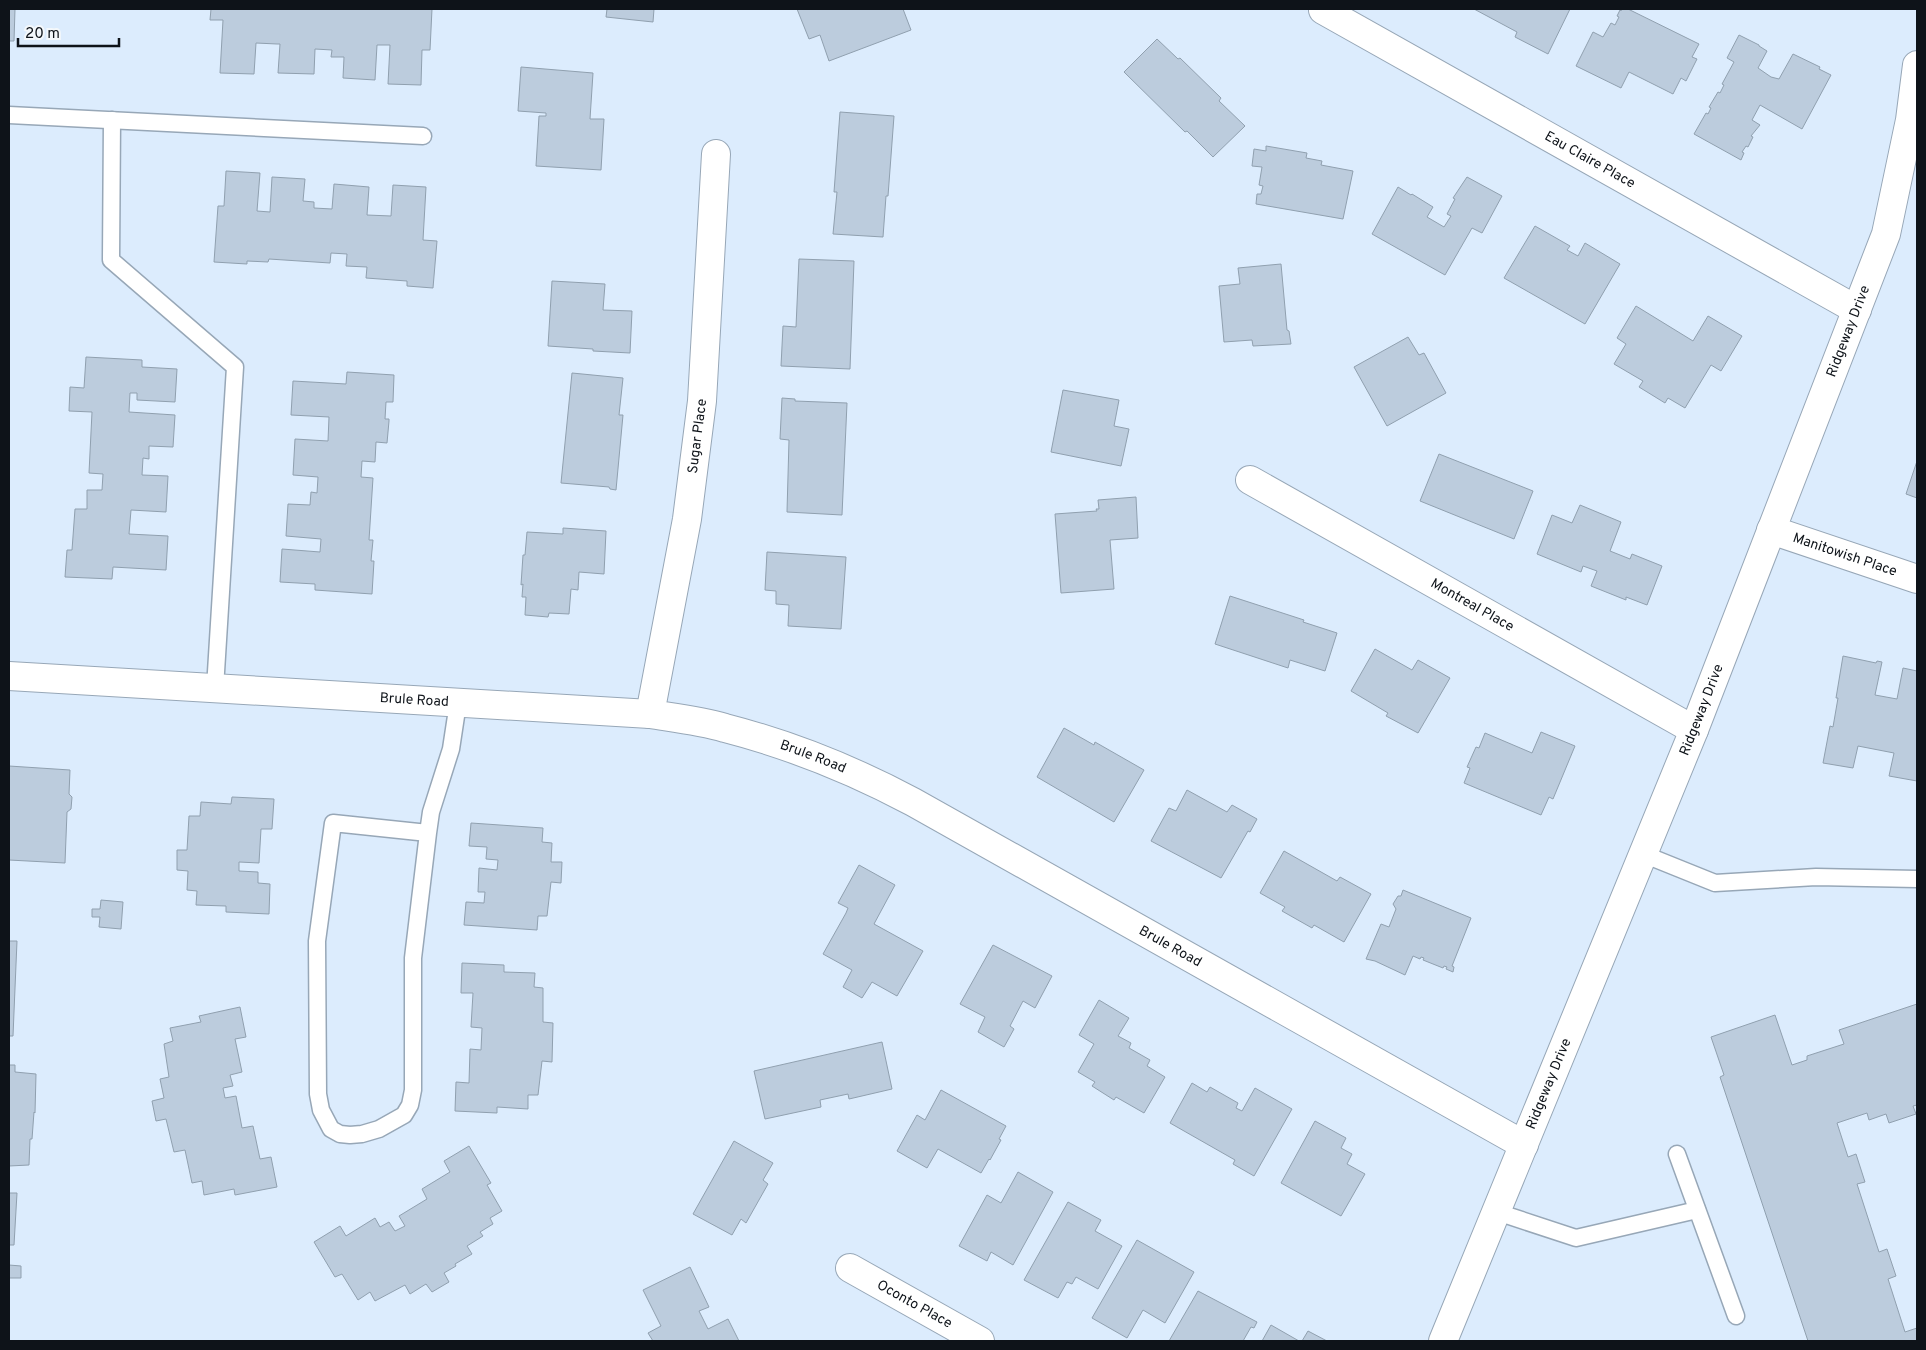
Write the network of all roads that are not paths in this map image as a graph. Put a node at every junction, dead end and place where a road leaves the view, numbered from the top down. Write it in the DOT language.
graph roads {
  1 [pos="1323,10"];
  2 [pos="1917,65"];
  3 [pos="9,115"];
  4 [pos="112,120"];
  5 [pos="1914,121"];
  6 [pos="423,136"];
  7 [pos="716,154"];
  8 [pos="1857,310"];
  9 [pos="1250,480"];
  10 [pos="1771,530"];
  11 [pos="1917,579"];
  12 [pos="9,676"];
  13 [pos="215,688"];
  14 [pos="458,703"];
  15 [pos="650,714"];
  16 [pos="1694,730"];
  17 [pos="428,833"];
  18 [pos="1643,854"];
  19 [pos="1917,879"];
  20 [pos="1524,1145"];
  21 [pos="1677,1154"];
  22 [pos="1697,1210"];
  23 [pos="1497,1212"];
  24 [pos="850,1268"];
  25 [pos="1736,1316"];
  26 [pos="980,1341"];
  27 [pos="1443,1341"];
  1 -- 8 [label="street, Eau Claire Place"];
  2 -- 5 [label="street, Ridgeway Drive"];
  3 -- 4 [label="lane"];
  4 -- 6 [label="lane"];
  4 -- 13 [label="lane"];
  5 -- 8 [label="street, Ridgeway Drive"];
  7 -- 15 [label="street, Sugar Place"];
  8 -- 10 [label="street, Ridgeway Drive"];
  9 -- 16 [label="street, Montreal Place"];
  10 -- 11 [label="street, Manitowish Place"];
  10 -- 16 [label="street, Ridgeway Drive"];
  12 -- 13 [label="street, Brule Road"];
  13 -- 14 [label="street, Brule Road"];
  14 -- 15 [label="street, Brule Road"];
  14 -- 17 [label="lane"];
  15 -- 20 [label="street, Brule Road"];
  16 -- 18 [label="street, Ridgeway Drive"];
  17 -- 17 [label="lane"];
  18 -- 19 [label="lane"];
  18 -- 20 [label="street, Ridgeway Drive"];
  20 -- 23 [label="street, Ridgeway Drive"];
  21 -- 22 [label="lane"];
  22 -- 23 [label="lane"];
  22 -- 25 [label="lane"];
  23 -- 27 [label="street, Ridgeway Drive"];
  24 -- 26 [label="street, Oconto Place"];
}
